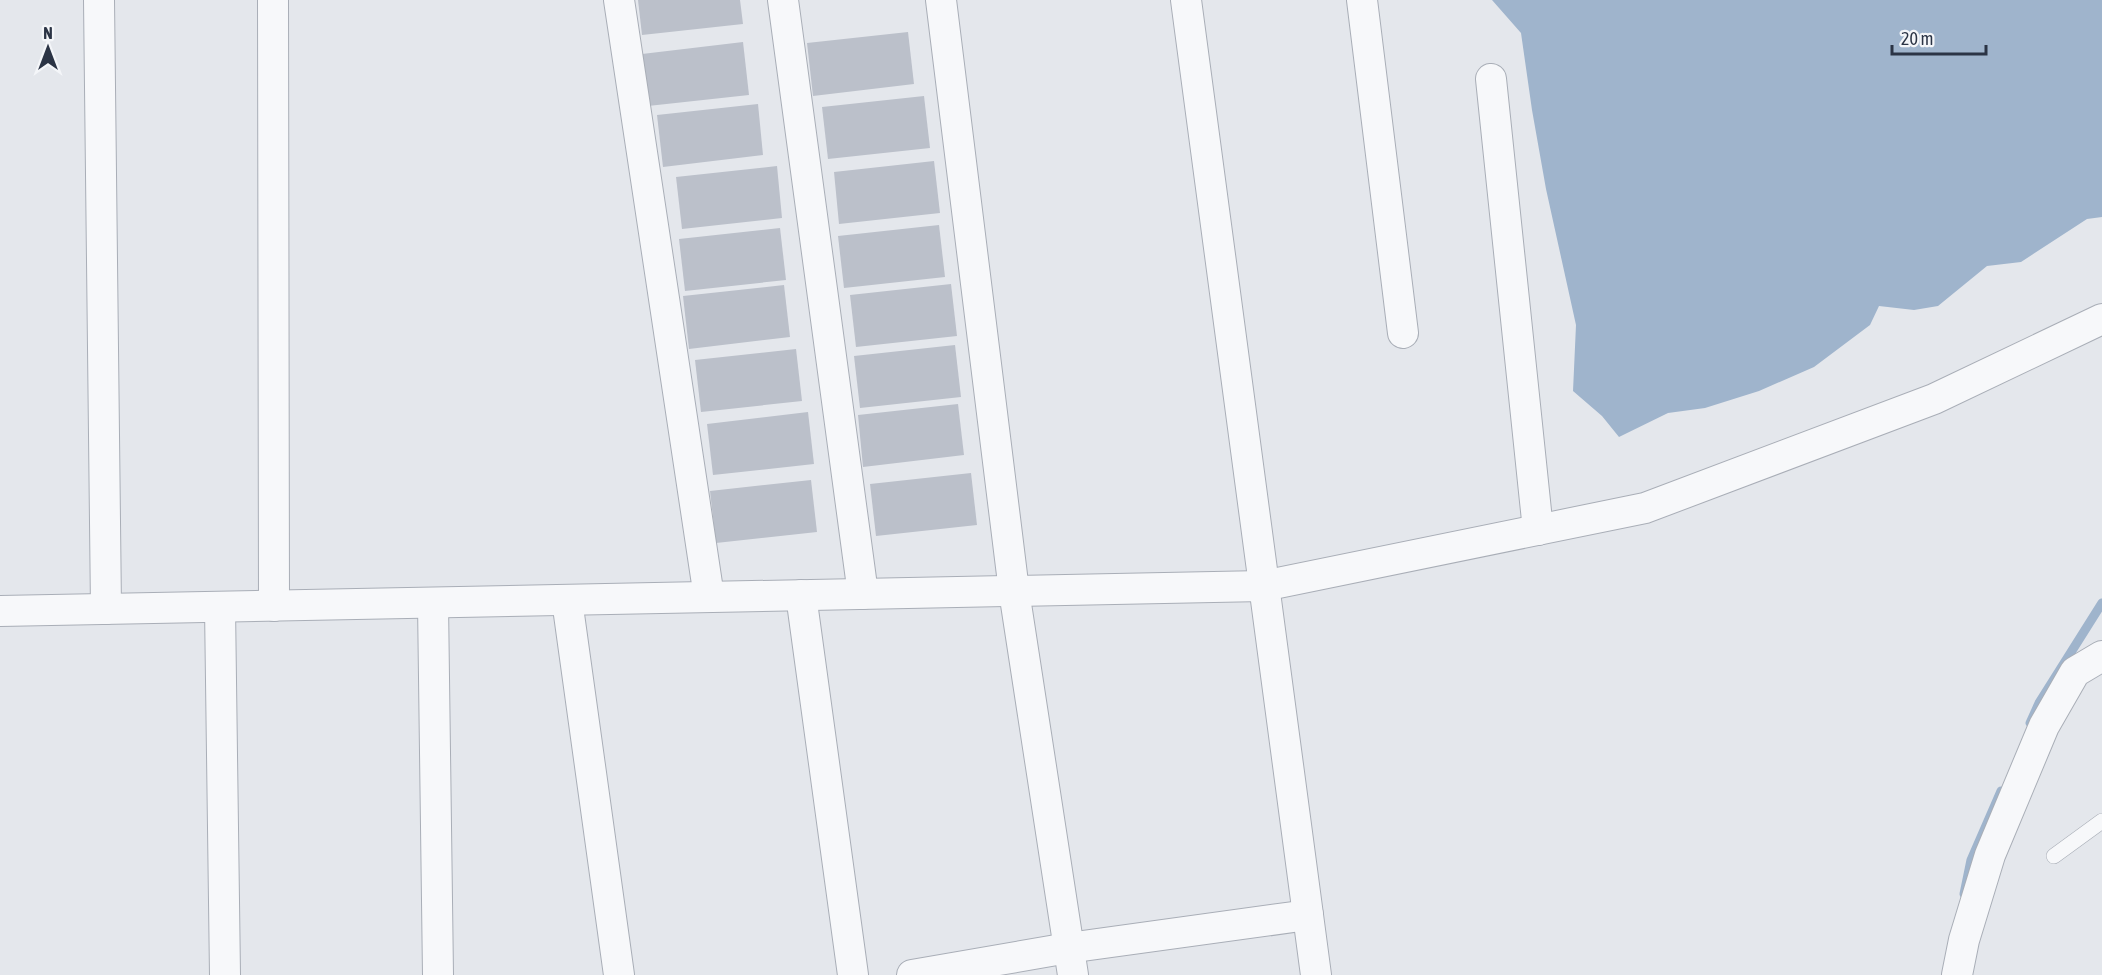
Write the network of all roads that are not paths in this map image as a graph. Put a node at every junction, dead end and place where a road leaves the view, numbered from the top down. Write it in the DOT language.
graph roads {
  1 [pos="99,0"];
  2 [pos="273,0"];
  3 [pos="619,0"];
  4 [pos="783,0"];
  5 [pos="941,0"];
  6 [pos="1186,0"];
  7 [pos="1362,0"];
  8 [pos="1491,80"];
  9 [pos="2102,319"];
  10 [pos="1403,333"];
  11 [pos="1538,530"];
  12 [pos="1263,586"];
  13 [pos="1014,591"];
  14 [pos="863,594"];
  15 [pos="801,595"];
  16 [pos="709,597"];
  17 [pos="567,600"];
  18 [pos="433,603"];
  19 [pos="274,606"];
  20 [pos="220,607"];
  21 [pos="106,609"];
  22 [pos="0,611"];
  23 [pos="2102,656"];
  24 [pos="2102,821"];
  25 [pos="2054,855"];
  26 [pos="1308,915"];
  27 [pos="1070,962"];
  28 [pos="225,975"];
  29 [pos="438,975"];
  30 [pos="620,975"];
  31 [pos="853,975"];
  32 [pos="912,975"];
  33 [pos="1316,975"];
  34 [pos="1957,975"];
  1 -- 21 [label="street"];
  2 -- 19 [label="street"];
  3 -- 16 [label="street"];
  4 -- 14 [label="street"];
  5 -- 13 [label="street"];
  6 -- 12 [label="street"];
  7 -- 10 [label="street"];
  8 -- 11 [label="street"];
  9 -- 11 [label="street"];
  11 -- 12 [label="street"];
  12 -- 13 [label="street"];
  12 -- 26 [label="street"];
  13 -- 14 [label="street"];
  13 -- 27 [label="street"];
  14 -- 15 [label="street"];
  15 -- 16 [label="street"];
  15 -- 31 [label="street"];
  16 -- 17 [label="street"];
  17 -- 18 [label="street"];
  17 -- 30 [label="street"];
  18 -- 19 [label="street"];
  18 -- 29 [label="street"];
  19 -- 20 [label="street"];
  20 -- 21 [label="street"];
  20 -- 28 [label="street"];
  21 -- 22 [label="street"];
  23 -- 34 [label="street"];
  24 -- 25 [label="lane"];
  26 -- 27 [label="street"];
  26 -- 33 [label="street"];
  27 -- 32 [label="street"];
}
